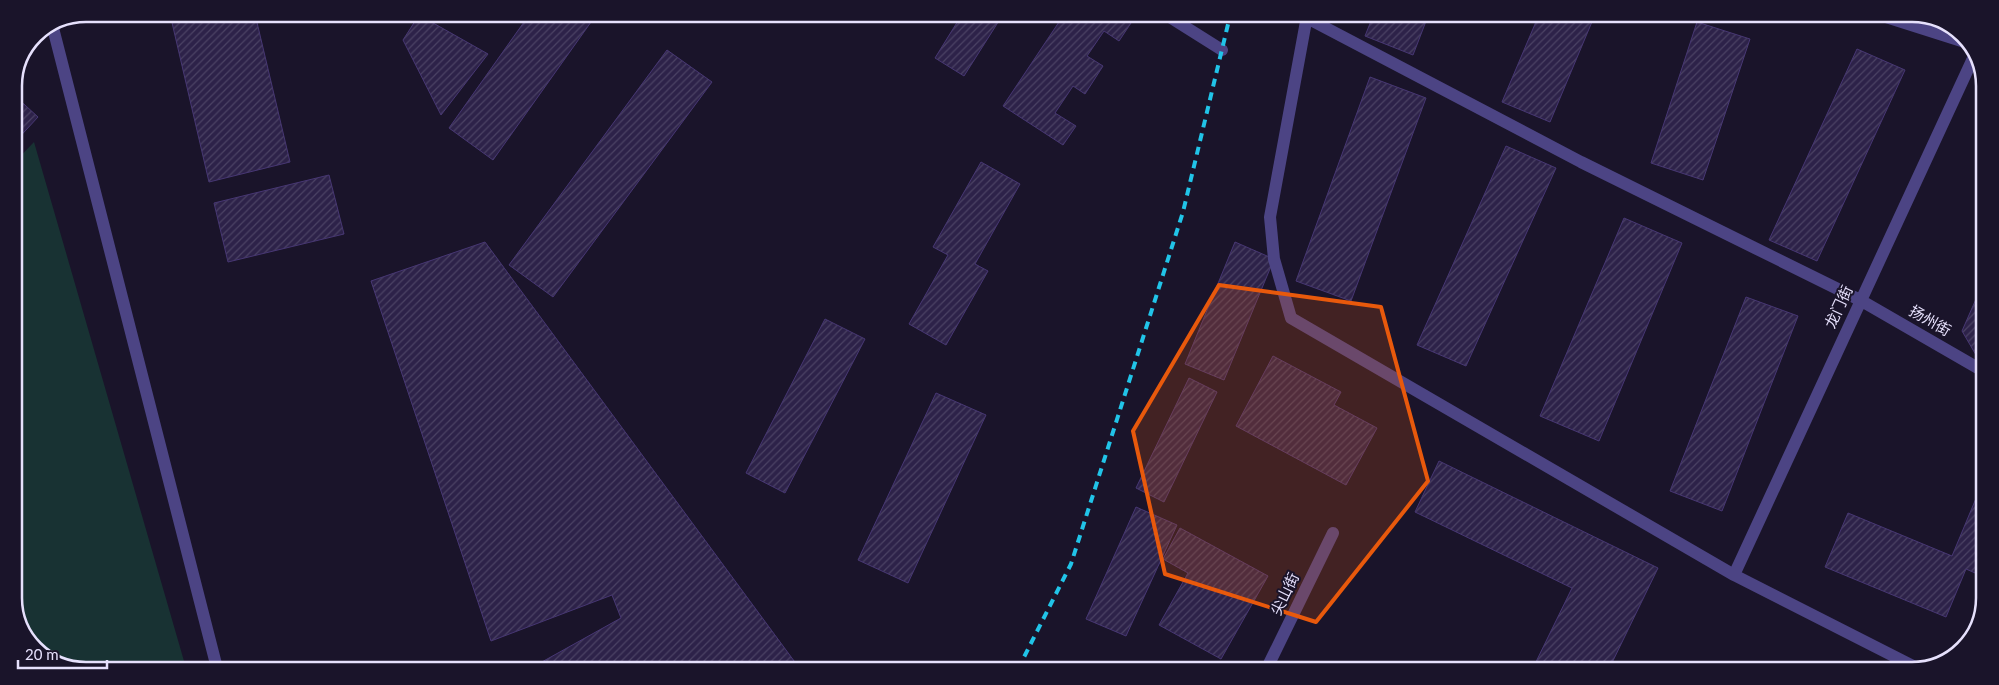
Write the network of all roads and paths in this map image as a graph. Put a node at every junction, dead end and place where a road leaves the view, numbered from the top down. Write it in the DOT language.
graph roads {
  1 [pos="1178,22"];
  2 [pos="1306,22"];
  3 [pos="1316,22"];
  4 [pos="1902,22"];
  5 [pos="54,31"];
  6 [pos="1956,39"];
  7 [pos="1222,50"];
  8 [pos="1971,62"];
  9 [pos="1860,300"];
  10 [pos="1976,366"];
  11 [pos="1333,532"];
  12 [pos="1734,574"];
  13 [pos="215,662"];
  14 [pos="1270,662"];
  15 [pos="1905,662"];
  1 -- 7 [label="street"];
  2 -- 12 [label="street"];
  3 -- 9 [label="street, 扬州街"];
  4 -- 6 [label="street"];
  5 -- 13 [label="street"];
  8 -- 9 [label="street, 龙门街"];
  9 -- 10 [label="street, 扬州街"];
  9 -- 12 [label="street, 龙门街"];
  11 -- 14 [label="street, 尖山街"];
  12 -- 15 [label="street"];
}
